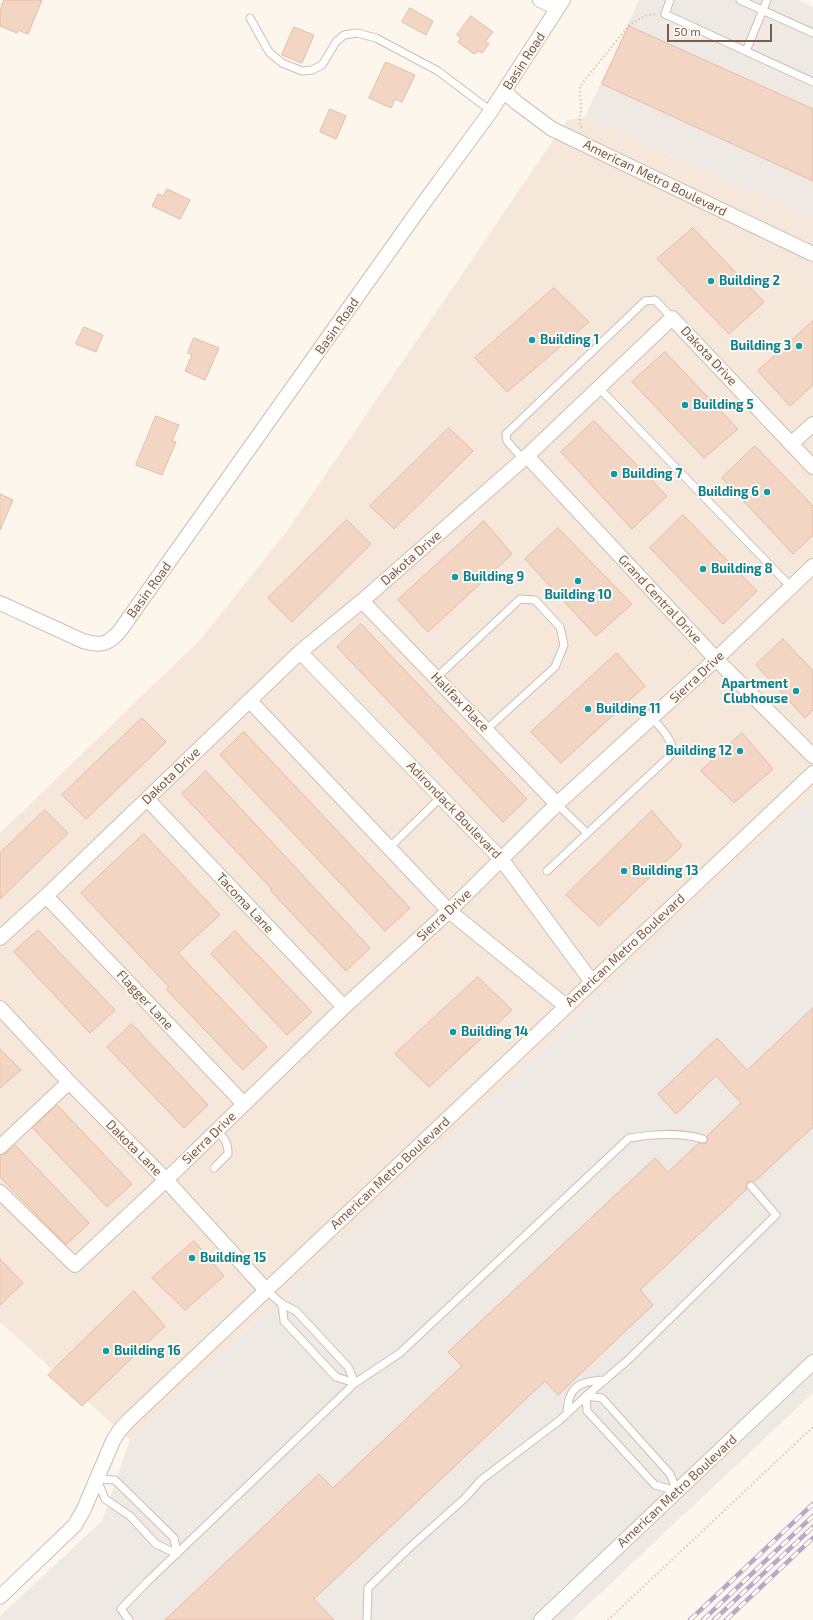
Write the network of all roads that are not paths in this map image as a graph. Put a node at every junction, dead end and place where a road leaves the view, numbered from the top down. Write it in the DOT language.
graph roads {
  1 [pos="540,0"];
  2 [pos="670,0"];
  3 [pos="740,0"];
  4 [pos="767,0"];
  5 [pos="560,4"];
  6 [pos="763,10"];
  7 [pos="250,18"];
  8 [pos="813,33"];
  9 [pos="746,51"];
  10 [pos="813,82"];
  11 [pos="504,91"];
  12 [pos="491,110"];
  13 [pos="813,254"];
  14 [pos="672,318"];
  15 [pos="598,387"];
  16 [pos="813,424"];
  17 [pos="791,444"];
  18 [pos="525,458"];
  19 [pos="813,467"];
  20 [pos="813,566"];
  21 [pos="791,587"];
  22 [pos="362,601"];
  23 [pos="0,603"];
  24 [pos="300,652"];
  25 [pos="716,659"];
  26 [pos="436,678"];
  27 [pos="250,701"];
  28 [pos="652,718"];
  29 [pos="486,730"];
  30 [pos="813,756"];
  31 [pos="813,773"];
  32 [pos="441,797"];
  33 [pos="147,799"];
  34 [pos="557,804"];
  35 [pos="587,833"];
  36 [pos="389,848"];
  37 [pos="502,860"];
  38 [pos="547,871"];
  39 [pos="46,896"];
  40 [pos="449,911"];
  41 [pos="0,938"];
  42 [pos="592,982"];
  43 [pos="566,1006"];
  44 [pos="344,1007"];
  45 [pos="0,1008"];
  46 [pos="68,1082"];
  47 [pos="244,1104"];
  48 [pos="216,1131"];
  49 [pos="704,1139"];
  50 [pos="0,1147"];
  51 [pos="214,1168"];
  52 [pos="166,1180"];
  53 [pos="751,1186"];
  54 [pos="0,1192"];
  55 [pos="266,1290"];
  56 [pos="282,1304"];
  57 [pos="813,1362"];
  58 [pos="605,1380"];
  59 [pos="355,1383"];
  60 [pos="586,1396"];
  61 [pos="566,1414"];
  62 [pos="97,1478"];
  63 [pos="677,1491"];
  64 [pos="177,1554"];
  65 [pos="0,1597"];
  66 [pos="129,1620"];
  67 [pos="367,1620"];
  68 [pos="541,1620"];
  1 -- 5 [label="street"];
  2 -- 9 [label="lane"];
  3 -- 6 [label="lane"];
  4 -- 6 [label="lane"];
  5 -- 11 [label="street, Basin Road"];
  6 -- 8 [label="lane"];
  6 -- 9 [label="lane"];
  7 -- 12 [label="lane"];
  9 -- 10 [label="lane"];
  11 -- 12 [label="street, Basin Road"];
  11 -- 13 [label="street, American Metro Boulevard"];
  12 -- 23 [label="street, Basin Road"];
  14 -- 15 [label="street, Dakota Drive"];
  14 -- 17 [label="street, Dakota Drive"];
  14 -- 18 [label="lane"];
  15 -- 18 [label="street, Dakota Drive"];
  15 -- 21 [label="lane"];
  16 -- 17 [label="street"];
  17 -- 19 [label="street, Dakota Drive"];
  18 -- 22 [label="street, Dakota Drive"];
  18 -- 25 [label="street, Grand Central Drive"];
  20 -- 21 [label="street, Sierra Drive"];
  21 -- 25 [label="street, Sierra Drive"];
  22 -- 24 [label="street, Dakota Drive"];
  22 -- 26 [label="street, Halifax Place"];
  24 -- 27 [label="street, Dakota Drive"];
  24 -- 32 [label="street, Adirondack Boulevard"];
  25 -- 28 [label="street, Sierra Drive"];
  25 -- 30 [label="street, Grand Central Drive"];
  26 -- 29 [label="street, Halifax Place"];
  26 -- 29 [label="lane"];
  27 -- 33 [label="street, Dakota Drive"];
  27 -- 36 [label="street"];
  28 -- 34 [label="street, Sierra Drive"];
  28 -- 35 [label="lane"];
  29 -- 34 [label="street, Halifax Place"];
  31 -- 42 [label="street, American Metro Boulevard"];
  32 -- 36 [label="lane"];
  32 -- 37 [label="street, Adirondack Boulevard"];
  33 -- 39 [label="street, Dakota Drive"];
  33 -- 44 [label="street, Tacoma Lane"];
  34 -- 35 [label="lane"];
  34 -- 37 [label="street, Sierra Drive"];
  35 -- 38 [label="lane"];
  36 -- 40 [label="street"];
  37 -- 40 [label="street, Sierra Drive"];
  37 -- 42 [label="street, Adirondack Boulevard"];
  39 -- 41 [label="street, Dakota Drive"];
  39 -- 47 [label="street, Flagger Lane"];
  40 -- 43 [label="street"];
  40 -- 44 [label="street, Sierra Drive"];
  42 -- 43 [label="street, American Metro Boulevard"];
  43 -- 55 [label="street, American Metro Boulevard"];
  44 -- 47 [label="street, Sierra Drive"];
  45 -- 46 [label="street, Dakota Lane"];
  46 -- 50 [label="street"];
  46 -- 52 [label="street, Dakota Lane"];
  47 -- 48 [label="street, Sierra Drive"];
  48 -- 51 [label="lane"];
  48 -- 52 [label="street, Sierra Drive"];
  49 -- 59 [label="lane"];
  52 -- 54 [label="street, Sierra Drive"];
  52 -- 55 [label="street, Dakota Lane"];
  53 -- 58 [label="lane"];
  55 -- 56 [label="lane"];
  55 -- 62 [label="street, American Metro Boulevard"];
  56 -- 59 [label="lane"];
  56 -- 59 [label="lane"];
  57 -- 63 [label="street, American Metro Boulevard"];
  58 -- 60 [label="lane"];
  58 -- 61 [label="lane"];
  59 -- 64 [label="lane"];
  60 -- 61 [label="lane"];
  60 -- 63 [label="lane"];
  60 -- 63 [label="lane"];
  61 -- 67 [label="lane"];
  62 -- 64 [label="lane"];
  62 -- 64 [label="lane"];
  62 -- 65 [label="street, American Metro Boulevard"];
  63 -- 68 [label="street, American Metro Boulevard"];
  64 -- 66 [label="lane"];
}
